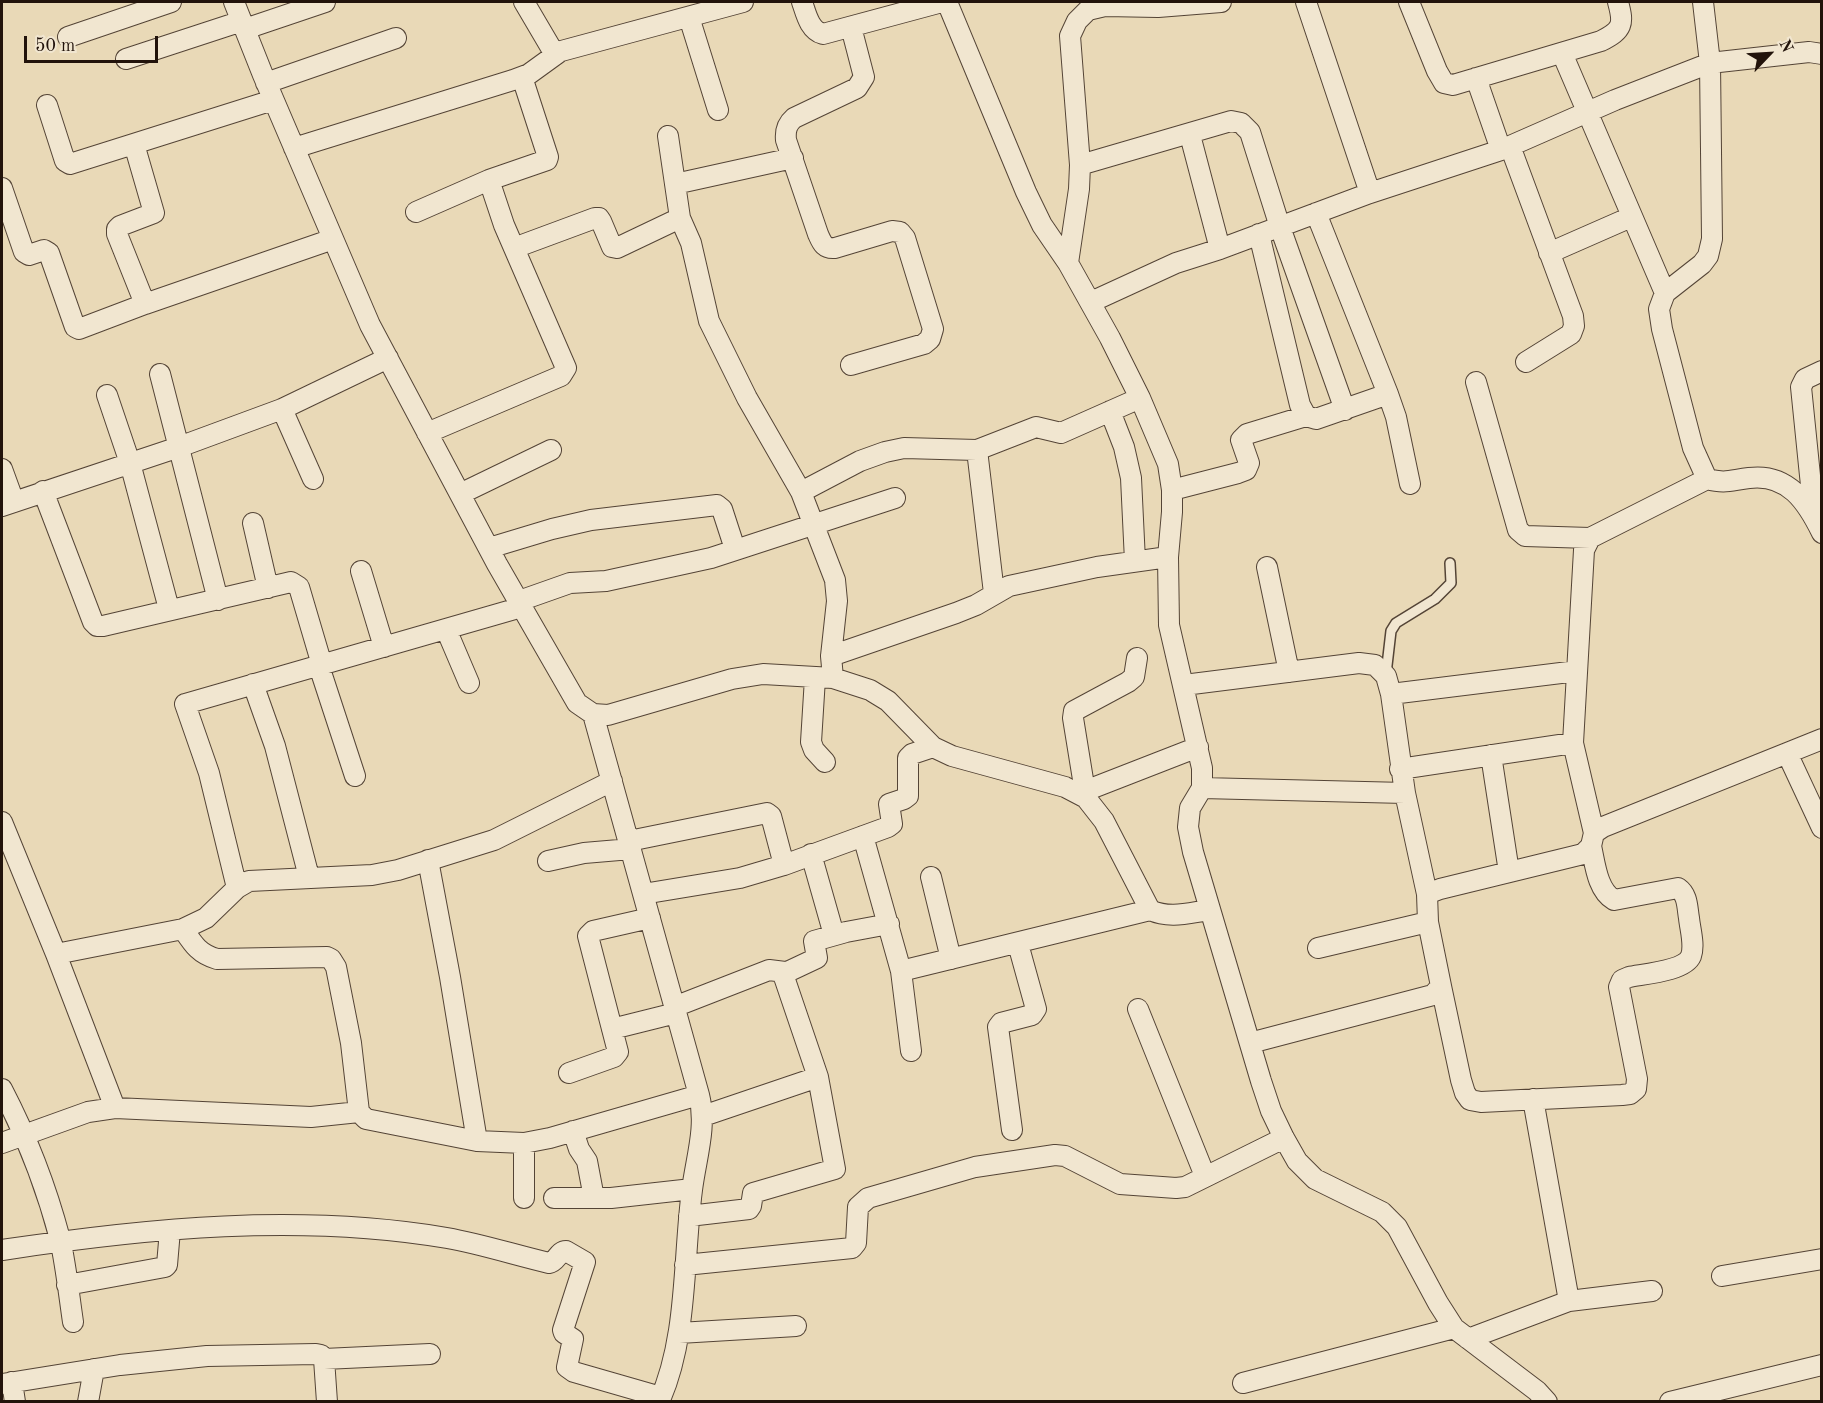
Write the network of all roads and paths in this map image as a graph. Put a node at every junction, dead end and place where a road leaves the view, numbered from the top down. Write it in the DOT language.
graph roads {
  1 [pos="171,2"];
  2 [pos="234,2"];
  3 [pos="325,2"];
  4 [pos="525,2"];
  5 [pos="743,2"];
  6 [pos="802,2"];
  7 [pos="942,2"];
  8 [pos="947,2"];
  9 [pos="1221,2"];
  10 [pos="1306,2"];
  11 [pos="1409,2"];
  12 [pos="1618,2"];
  13 [pos="1703,2"];
  14 [pos="1157,4"];
  15 [pos="689,17"];
  16 [pos="244,25"];
  17 [pos="851,27"];
  18 [pos="68,37"];
  19 [pos="396,38"];
  20 [pos="558,53"];
  21 [pos="1562,53"];
  22 [pos="1821,54"];
  23 [pos="126,59"];
  24 [pos="1710,63"];
  25 [pos="522,77"];
  26 [pos="1476,78"];
  27 [pos="270,92"];
  28 [pos="47,105"];
  29 [pos="718,110"];
  30 [pos="1588,112"];
  31 [pos="668,135"];
  32 [pos="1190,135"];
  33 [pos="134,144"];
  34 [pos="294,148"];
  35 [pos="1506,148"];
  36 [pos="793,158"];
  37 [pos="1080,165"];
  38 [pos="489,180"];
  39 [pos="675,184"];
  40 [pos="2,188"];
  41 [pos="1370,194"];
  42 [pos="416,212"];
  43 [pos="1316,213"];
  44 [pos="1631,217"];
  45 [pos="680,218"];
  46 [pos="1280,227"];
  47 [pos="1259,234"];
  48 [pos="333,239"];
  49 [pos="514,248"];
  50 [pos="1220,249"];
  51 [pos="1549,253"];
  52 [pos="1068,263"];
  53 [pos="1665,293"];
  54 [pos="1090,302"];
  55 [pos="145,304"];
  56 [pos="388,358"];
  57 [pos="1526,362"];
  58 [pos="851,365"];
  59 [pos="1821,370"];
  60 [pos="160,374"];
  61 [pos="1476,382"];
  62 [pos="107,394"];
  63 [pos="1388,394"];
  64 [pos="1140,398"];
  65 [pos="282,409"];
  66 [pos="1345,410"];
  67 [pos="1110,411"];
  68 [pos="1306,416"];
  69 [pos="427,433"];
  70 [pos="179,447"];
  71 [pos="551,450"];
  72 [pos="977,450"];
  73 [pos="130,463"];
  74 [pos="2,469"];
  75 [pos="313,478"];
  76 [pos="1707,479"];
  77 [pos="1410,484"];
  78 [pos="1172,490"];
  79 [pos="43,491"];
  80 [pos="801,492"];
  81 [pos="460,494"];
  82 [pos="895,498"];
  83 [pos="8,504"];
  84 [pos="253,523"];
  85 [pos="813,523"];
  86 [pos="1818,526"];
  87 [pos="1590,538"];
  88 [pos="489,548"];
  89 [pos="735,549"];
  90 [pos="1168,557"];
  91 [pos="1135,561"];
  92 [pos="1450,563"];
  93 [pos="1267,567"];
  94 [pos="361,571"];
  95 [pos="268,588"];
  96 [pos="994,593"];
  97 [pos="218,600"];
  98 [pos="520,604"];
  99 [pos="169,609"];
  100 [pos="446,629"];
  101 [pos="384,647"];
  102 [pos="831,656"];
  103 [pos="1137,658"];
  104 [pos="320,666"];
  105 [pos="1576,671"];
  106 [pos="1289,672"];
  107 [pos="824,678"];
  108 [pos="469,683"];
  109 [pos="253,684"];
  110 [pos="1184,685"];
  111 [pos="1389,685"];
  112 [pos="593,714"];
  113 [pos="1821,739"];
  114 [pos="1573,743"];
  115 [pos="933,747"];
  116 [pos="1198,747"];
  117 [pos="1787,753"];
  118 [pos="1491,756"];
  119 [pos="825,762"];
  120 [pos="1400,769"];
  121 [pos="355,776"];
  122 [pos="612,781"];
  123 [pos="1202,788"];
  124 [pos="1405,793"];
  125 [pos="1086,794"];
  126 [pos="2,822"];
  127 [pos="1821,828"];
  128 [pos="863,836"];
  129 [pos="1593,839"];
  130 [pos="630,845"];
  131 [pos="812,854"];
  132 [pos="428,860"];
  133 [pos="548,861"];
  134 [pos="784,865"];
  135 [pos="1509,872"];
  136 [pos="309,877"];
  137 [pos="931,878"];
  138 [pos="237,888"];
  139 [pos="643,894"];
  140 [pos="1427,894"];
  141 [pos="1150,910"];
  142 [pos="1209,910"];
  143 [pos="650,918"];
  144 [pos="1428,922"];
  145 [pos="889,924"];
  146 [pos="183,929"];
  147 [pos="834,935"];
  148 [pos="1018,944"];
  149 [pos="1318,948"];
  150 [pos="57,954"];
  151 [pos="951,959"];
  152 [pos="901,971"];
  153 [pos="785,972"];
  154 [pos="1441,986"];
  155 [pos="1138,1009"];
  156 [pos="675,1010"];
  157 [pos="612,1029"];
  158 [pos="1250,1043"];
  159 [pos="911,1051"];
  160 [pos="569,1073"];
  161 [pos="819,1077"];
  162 [pos="2,1089"];
  163 [pos="699,1095"];
  164 [pos="1533,1099"];
  165 [pos="115,1108"];
  166 [pos="359,1112"];
  167 [pos="703,1116"];
  168 [pos="1012,1130"];
  169 [pos="573,1131"];
  170 [pos="25,1134"];
  171 [pos="1284,1138"];
  172 [pos="477,1142"];
  173 [pos="2,1143"];
  174 [pos="524,1143"];
  175 [pos="1205,1176"];
  176 [pos="692,1189"];
  177 [pos="524,1198"];
  178 [pos="554,1198"];
  179 [pos="594,1198"];
  180 [pos="689,1216"];
  181 [pos="170,1230"];
  182 [pos="60,1242"];
  183 [pos="2,1250"];
  184 [pos="1821,1259"];
  185 [pos="685,1265"];
  186 [pos="1722,1276"];
  187 [pos="67,1285"];
  188 [pos="1652,1291"];
  189 [pos="1569,1301"];
  190 [pos="73,1322"];
  191 [pos="796,1326"];
  192 [pos="679,1333"];
  193 [pos="1461,1334"];
  194 [pos="430,1354"];
  195 [pos="324,1359"];
  196 [pos="1821,1365"];
  197 [pos="94,1369"];
  198 [pos="1243,1383"];
  199 [pos="9,1389"];
  200 [pos="660,1399"];
  201 [pos="88,1401"];
  202 [pos="327,1401"];
  203 [pos="1547,1401"];
  204 [pos="1670,1401"];
  1 -- 18 [label="street"];
  2 -- 16 [label="street"];
  3 -- 16 [label="street"];
  4 -- 20 [label="street"];
  5 -- 15 [label="street"];
  6 -- 17 [label="street"];
  7 -- 17 [label="street"];
  8 -- 52 [label="street"];
  9 -- 14 [label="street"];
  10 -- 41 [label="street"];
  11 -- 26 [label="street"];
  12 -- 21 [label="street"];
  13 -- 24 [label="street"];
  14 -- 37 [label="street"];
  15 -- 20 [label="street"];
  15 -- 29 [label="street"];
  16 -- 23 [label="street"];
  16 -- 27 [label="street"];
  17 -- 36 [label="street"];
  19 -- 27 [label="street"];
  20 -- 25 [label="street"];
  21 -- 26 [label="street"];
  21 -- 30 [label="street"];
  22 -- 24 [label="street"];
  24 -- 30 [label="street"];
  24 -- 53 [label="street"];
  25 -- 34 [label="street"];
  25 -- 38 [label="street"];
  26 -- 35 [label="street"];
  27 -- 33 [label="street"];
  27 -- 34 [label="street"];
  28 -- 33 [label="street"];
  30 -- 35 [label="street"];
  30 -- 44 [label="street"];
  31 -- 39 [label="street"];
  32 -- 37 [label="street"];
  32 -- 46 [label="street"];
  32 -- 50 [label="street"];
  33 -- 55 [label="street"];
  34 -- 48 [label="street"];
  35 -- 41 [label="street"];
  35 -- 51 [label="street"];
  36 -- 39 [label="street"];
  36 -- 58 [label="street"];
  37 -- 52 [label="street"];
  38 -- 42 [label="street"];
  38 -- 49 [label="street"];
  39 -- 45 [label="street"];
  40 -- 55 [label="street"];
  41 -- 43 [label="street"];
  43 -- 46 [label="street"];
  43 -- 63 [label="street"];
  44 -- 51 [label="street"];
  44 -- 53 [label="street"];
  45 -- 49 [label="street"];
  45 -- 80 [label="street"];
  46 -- 47 [label="street"];
  46 -- 66 [label="street"];
  47 -- 50 [label="street"];
  47 -- 68 [label="street"];
  48 -- 55 [label="street"];
  48 -- 56 [label="street"];
  49 -- 69 [label="street"];
  50 -- 54 [label="street"];
  51 -- 57 [label="street"];
  52 -- 54 [label="street"];
  53 -- 76 [label="street"];
  54 -- 64 [label="street"];
  56 -- 65 [label="street"];
  56 -- 69 [label="street"];
  59 -- 86 [label="street"];
  60 -- 70 [label="street"];
  61 -- 87 [label="street"];
  62 -- 73 [label="street"];
  63 -- 66 [label="street"];
  63 -- 77 [label="street"];
  64 -- 67 [label="street"];
  64 -- 78 [label="street"];
  65 -- 70 [label="street"];
  65 -- 75 [label="street"];
  66 -- 68 [label="street"];
  67 -- 72 [label="street"];
  67 -- 91 [label="street"];
  68 -- 78 [label="street"];
  69 -- 81 [label="street"];
  70 -- 73 [label="street"];
  70 -- 97 [label="street"];
  71 -- 81 [label="street"];
  72 -- 80 [label="street"];
  72 -- 96 [label="street"];
  73 -- 79 [label="street"];
  73 -- 99 [label="street"];
  74 -- 83 [label="street"];
  76 -- 86 [label="street"];
  76 -- 87 [label="street"];
  78 -- 90 [label="street"];
  79 -- 83 [label="street"];
  79 -- 99 [label="street"];
  80 -- 85 [label="street"];
  81 -- 88 [label="street"];
  82 -- 85 [label="street"];
  84 -- 95 [label="street"];
  85 -- 89 [label="street"];
  85 -- 102 [label="street"];
  87 -- 105 [label="street"];
  88 -- 89 [label="street"];
  88 -- 98 [label="street"];
  89 -- 98 [label="street"];
  90 -- 91 [label="street"];
  90 -- 110 [label="street"];
  91 -- 96 [label="street"];
  92 -- 111 [label="lane"];
  93 -- 106 [label="street"];
  94 -- 101 [label="street"];
  95 -- 97 [label="street"];
  95 -- 104 [label="street"];
  96 -- 102 [label="street"];
  97 -- 99 [label="street"];
  98 -- 100 [label="street"];
  98 -- 112 [label="street"];
  100 -- 101 [label="street"];
  100 -- 108 [label="street"];
  101 -- 104 [label="street"];
  102 -- 107 [label="street"];
  103 -- 125 [label="street"];
  104 -- 109 [label="street"];
  104 -- 121 [label="street"];
  105 -- 111 [label="street"];
  105 -- 114 [label="street"];
  106 -- 110 [label="street"];
  106 -- 111 [label="street"];
  107 -- 112 [label="street"];
  107 -- 115 [label="street"];
  107 -- 119 [label="street"];
  109 -- 136 [label="street"];
  109 -- 138 [label="street"];
  110 -- 116 [label="street"];
  111 -- 120 [label="street"];
  112 -- 122 [label="street"];
  113 -- 117 [label="street"];
  114 -- 118 [label="street"];
  114 -- 129 [label="street"];
  115 -- 125 [label="street"];
  115 -- 128 [label="street"];
  116 -- 123 [label="street"];
  116 -- 125 [label="street"];
  117 -- 127 [label="street"];
  117 -- 129 [label="street"];
  118 -- 120 [label="street"];
  118 -- 135 [label="street"];
  120 -- 124 [label="street"];
  122 -- 130 [label="street"];
  122 -- 132 [label="street"];
  123 -- 124 [label="street"];
  123 -- 142 [label="street"];
  124 -- 140 [label="street"];
  125 -- 141 [label="street"];
  126 -- 150 [label="street"];
  128 -- 131 [label="street"];
  128 -- 145 [label="street"];
  129 -- 135 [label="street"];
  129 -- 164 [label="street"];
  130 -- 133 [label="street"];
  130 -- 134 [label="street"];
  130 -- 139 [label="street"];
  131 -- 134 [label="street"];
  131 -- 147 [label="street"];
  132 -- 136 [label="street"];
  132 -- 172 [label="street"];
  134 -- 139 [label="street"];
  135 -- 140 [label="street"];
  136 -- 138 [label="street"];
  137 -- 151 [label="street"];
  138 -- 146 [label="street"];
  139 -- 143 [label="street"];
  140 -- 144 [label="street"];
  141 -- 142 [label="street"];
  141 -- 148 [label="street"];
  142 -- 158 [label="street"];
  143 -- 156 [label="street"];
  143 -- 157 [label="street"];
  144 -- 149 [label="street"];
  144 -- 154 [label="street"];
  145 -- 147 [label="street"];
  145 -- 152 [label="street"];
  146 -- 150 [label="street"];
  146 -- 166 [label="street"];
  147 -- 153 [label="street"];
  148 -- 151 [label="street"];
  148 -- 168 [label="street"];
  150 -- 165 [label="street"];
  151 -- 152 [label="street"];
  152 -- 159 [label="street"];
  153 -- 156 [label="street"];
  153 -- 161 [label="street"];
  154 -- 158 [label="street"];
  154 -- 164 [label="street"];
  155 -- 175 [label="street"];
  156 -- 157 [label="street"];
  156 -- 163 [label="street"];
  157 -- 160 [label="street"];
  158 -- 171 [label="street"];
  161 -- 167 [label="street"];
  161 -- 180 [label="street"];
  162 -- 170 [label="street"];
  163 -- 167 [label="street"];
  163 -- 169 [label="street"];
  164 -- 189 [label="street"];
  165 -- 166 [label="street"];
  165 -- 170 [label="street"];
  166 -- 172 [label="street"];
  167 -- 176 [label="street"];
  169 -- 174 [label="street"];
  169 -- 179 [label="street"];
  170 -- 173 [label="street"];
  170 -- 182 [label="street"];
  171 -- 175 [label="street"];
  171 -- 193 [label="street"];
  172 -- 174 [label="street"];
  174 -- 177 [label="street"];
  175 -- 185 [label="street"];
  176 -- 179 [label="street"];
  176 -- 180 [label="street"];
  178 -- 179 [label="street"];
  180 -- 185 [label="street"];
  181 -- 182 [label="street"];
  181 -- 187 [label="street"];
  181 -- 200 [label="street"];
  182 -- 183 [label="street"];
  182 -- 187 [label="street"];
  184 -- 186 [label="street"];
  185 -- 192 [label="street"];
  187 -- 190 [label="street"];
  188 -- 189 [label="street"];
  189 -- 193 [label="street"];
  191 -- 192 [label="street"];
  192 -- 200 [label="street"];
  193 -- 198 [label="street"];
  193 -- 203 [label="street"];
  194 -- 195 [label="street"];
  195 -- 197 [label="street"];
  195 -- 202 [label="street"];
  196 -- 204 [label="street"];
  197 -- 199 [label="street"];
  197 -- 201 [label="street"];
}
